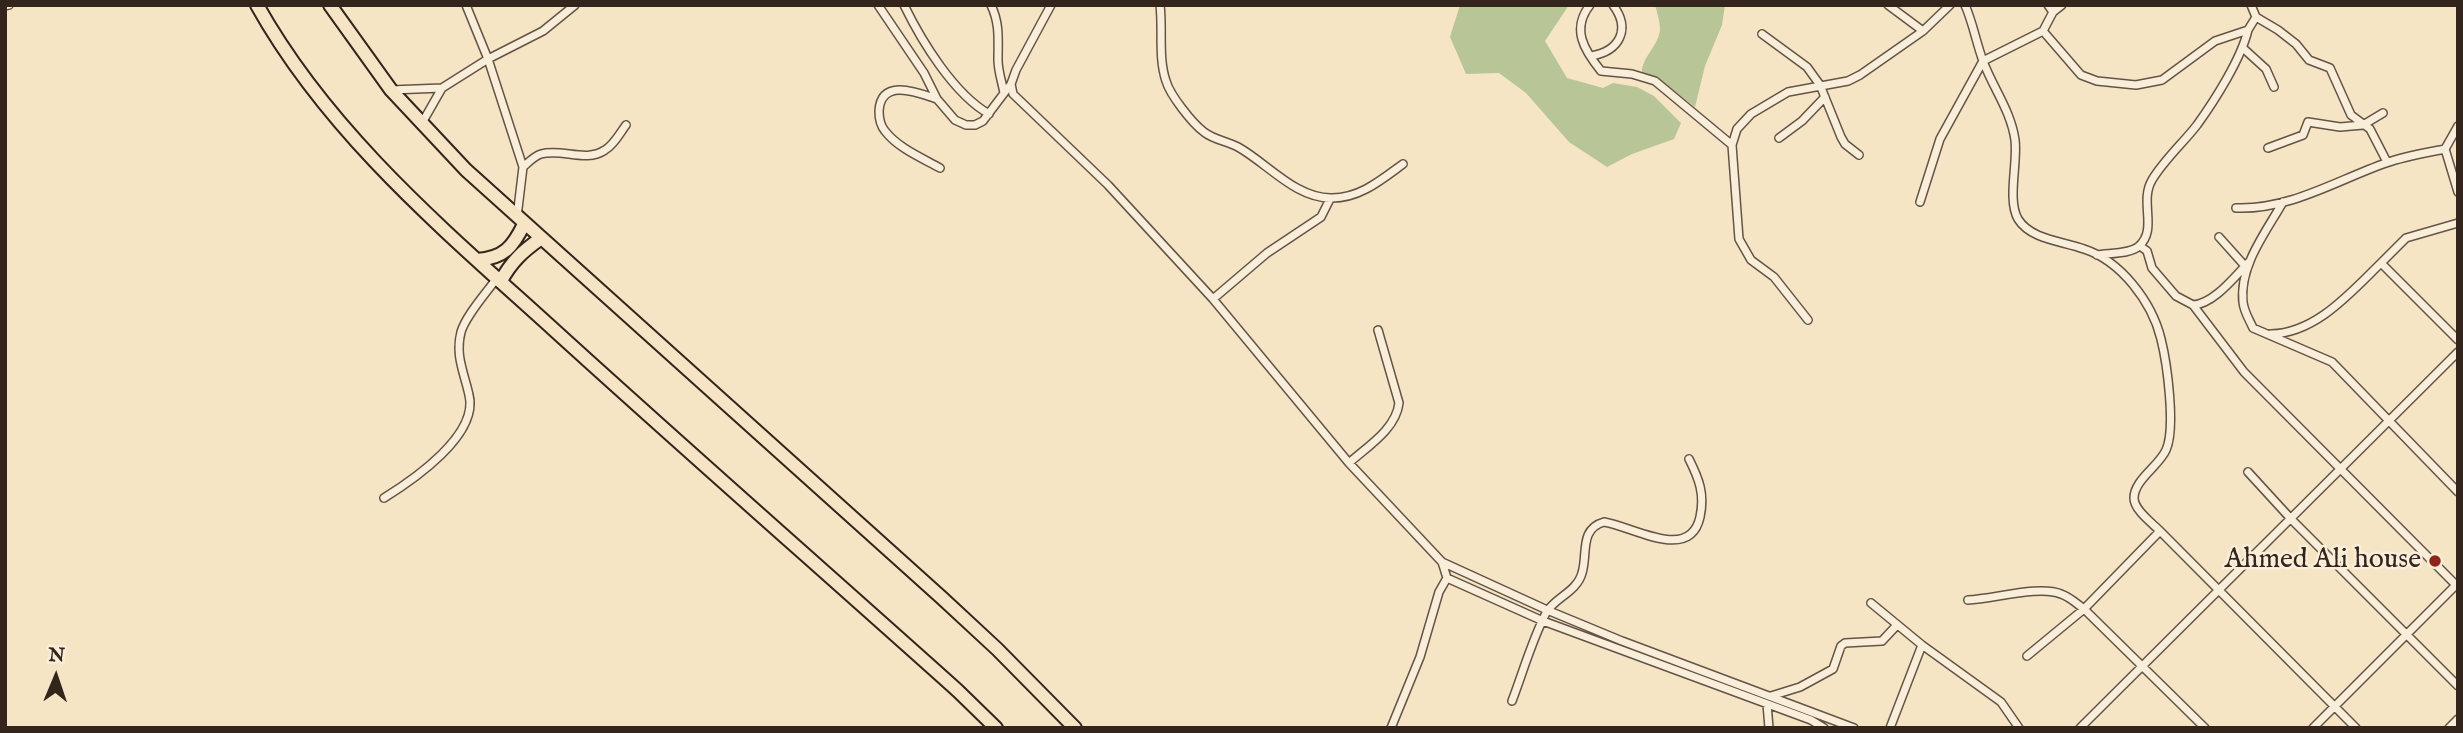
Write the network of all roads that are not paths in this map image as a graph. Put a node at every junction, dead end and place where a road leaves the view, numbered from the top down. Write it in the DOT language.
graph roads {
  1 [pos="257,5"];
  2 [pos="330,5"];
  3 [pos="466,5"];
  4 [pos="575,5"];
  5 [pos="878,5"];
  6 [pos="904,5"];
  7 [pos="991,5"];
  8 [pos="1051,5"];
  9 [pos="1160,5"];
  10 [pos="1590,5"];
  11 [pos="1613,5"];
  12 [pos="1888,5"];
  13 [pos="1950,5"];
  14 [pos="1965,5"];
  15 [pos="2048,5"];
  16 [pos="2062,5"];
  17 [pos="2251,5"];
  18 [pos="2053,12"];
  19 [pos="2256,17"];
  20 [pos="2248,30"];
  21 [pos="1923,31"];
  22 [pos="2043,31"];
  23 [pos="1762,34"];
  24 [pos="2244,49"];
  25 [pos="1591,56"];
  26 [pos="488,59"];
  27 [pos="1983,61"];
  28 [pos="1011,84"];
  29 [pos="1820,85"];
  30 [pos="2274,87"];
  31 [pos="442,88"];
  32 [pos="391,90"];
  33 [pos="1004,93"];
  34 [pos="1825,97"];
  35 [pos="937,99"];
  36 [pos="2383,113"];
  37 [pos="989,114"];
  38 [pos="422,124"];
  39 [pos="626,125"];
  40 [pos="2363,125"];
  41 [pos="2458,126"];
  42 [pos="1779,138"];
  43 [pos="1732,145"];
  44 [pos="2268,148"];
  45 [pos="2445,149"];
  46 [pos="1859,155"];
  47 [pos="2387,162"];
  48 [pos="1403,164"];
  49 [pos="523,167"];
  50 [pos="940,168"];
  51 [pos="2458,192"];
  52 [pos="1330,199"];
  53 [pos="1920,202"];
  54 [pos="2283,202"];
  55 [pos="2236,208"];
  56 [pos="520,221"];
  57 [pos="2458,223"];
  58 [pos="2219,237"];
  59 [pos="540,239"];
  60 [pos="2140,246"];
  61 [pos="2097,255"];
  62 [pos="477,260"];
  63 [pos="2248,263"];
  64 [pos="2381,263"];
  65 [pos="499,279"];
  66 [pos="1213,299"];
  67 [pos="2193,305"];
  68 [pos="1808,320"];
  69 [pos="1378,330"];
  70 [pos="2266,334"];
  71 [pos="2458,340"];
  72 [pos="2458,352"];
  73 [pos="2388,422"];
  74 [pos="1689,459"];
  75 [pos="1349,463"];
  76 [pos="2340,469"];
  77 [pos="2248,472"];
  78 [pos="2458,492"];
  79 [pos="384,498"];
  80 [pos="2292,520"];
  81 [pos="2160,531"];
  82 [pos="1442,562"];
  83 [pos="1447,579"];
  84 [pos="2457,585"];
  85 [pos="2218,590"];
  86 [pos="1968,600"];
  87 [pos="1871,603"];
  88 [pos="2084,609"];
  89 [pos="1547,610"];
  90 [pos="1543,621"];
  91 [pos="1897,625"];
  92 [pos="2408,635"];
  93 [pos="1922,645"];
  94 [pos="2027,656"];
  95 [pos="2143,665"];
  96 [pos="2458,686"];
  97 [pos="1772,696"];
  98 [pos="1512,701"];
  99 [pos="1767,704"];
  100 [pos="2335,707"];
  101 [pos="2458,719"];
  102 [pos="996,728"];
  103 [pos="1075,728"];
  104 [pos="1391,728"];
  105 [pos="1769,728"];
  106 [pos="1824,728"];
  107 [pos="1854,728"];
  108 [pos="1890,728"];
  109 [pos="2019,728"];
  110 [pos="2080,728"];
  111 [pos="2205,728"];
  112 [pos="2314,728"];
  113 [pos="2356,728"];
  114 [pos="2449,728"];
  1 -- 62 [label="highway"];
  2 -- 32 [label="highway"];
  3 -- 26 [label="street"];
  4 -- 26 [label="street"];
  5 -- 35 [label="street"];
  6 -- 37 [label="street"];
  7 -- 33 [label="street"];
  8 -- 28 [label="street"];
  9 -- 52 [label="street"];
  10 -- 25 [label="street"];
  11 -- 25 [label="street"];
  12 -- 21 [label="street"];
  13 -- 21 [label="street"];
  14 -- 27 [label="street"];
  15 -- 18 [label="street"];
  16 -- 18 [label="street"];
  17 -- 19 [label="street"];
  18 -- 22 [label="street"];
  19 -- 20 [label="street"];
  19 -- 40 [label="street"];
  20 -- 22 [label="street"];
  20 -- 24 [label="street"];
  21 -- 29 [label="street"];
  22 -- 27 [label="street"];
  23 -- 29 [label="street"];
  24 -- 30 [label="street"];
  24 -- 60 [label="street"];
  25 -- 43 [label="street"];
  26 -- 31 [label="street"];
  26 -- 49 [label="street"];
  27 -- 53 [label="street"];
  27 -- 61 [label="street"];
  28 -- 33 [label="street"];
  28 -- 66 [label="street"];
  29 -- 34 [label="street"];
  29 -- 43 [label="street"];
  31 -- 32 [label="street"];
  31 -- 38 [label="street"];
  32 -- 38 [label="highway"];
  33 -- 37 [label="street"];
  34 -- 42 [label="street"];
  34 -- 46 [label="street"];
  35 -- 37 [label="street"];
  35 -- 50 [label="street"];
  36 -- 40 [label="street"];
  38 -- 56 [label="highway"];
  39 -- 49 [label="street"];
  40 -- 44 [label="street"];
  40 -- 47 [label="street"];
  41 -- 45 [label="street"];
  43 -- 68 [label="street"];
  45 -- 47 [label="street"];
  45 -- 51 [label="street"];
  47 -- 54 [label="street"];
  48 -- 52 [label="street"];
  49 -- 56 [label="street"];
  52 -- 66 [label="street"];
  54 -- 55 [label="street"];
  54 -- 63 [label="street"];
  56 -- 59 [label="highway"];
  56 -- 62 [label="highway"];
  57 -- 64 [label="street"];
  58 -- 63 [label="street"];
  59 -- 65 [label="highway"];
  59 -- 103 [label="highway"];
  60 -- 61 [label="street"];
  60 -- 67 [label="street"];
  61 -- 81 [label="street"];
  62 -- 65 [label="highway"];
  63 -- 67 [label="street"];
  63 -- 70 [label="street"];
  64 -- 70 [label="street"];
  64 -- 71 [label="street"];
  65 -- 79 [label="street"];
  65 -- 102 [label="highway"];
  66 -- 75 [label="street"];
  67 -- 76 [label="street"];
  69 -- 75 [label="street"];
  70 -- 73 [label="street"];
  72 -- 73 [label="street"];
  73 -- 76 [label="street"];
  73 -- 78 [label="street"];
  74 -- 89 [label="street"];
  75 -- 82 [label="street"];
  76 -- 80 [label="street"];
  76 -- 84 [label="street"];
  77 -- 80 [label="street"];
  80 -- 85 [label="street"];
  80 -- 92 [label="street"];
  81 -- 85 [label="street"];
  81 -- 88 [label="street"];
  82 -- 83 [label="street"];
  82 -- 89 [label="street"];
  83 -- 90 [label="street"];
  83 -- 104 [label="street"];
  84 -- 92 [label="street"];
  85 -- 95 [label="street"];
  85 -- 100 [label="street"];
  86 -- 88 [label="street"];
  87 -- 91 [label="street"];
  88 -- 94 [label="street"];
  88 -- 95 [label="street"];
  89 -- 90 [label="street"];
  89 -- 97 [label="street"];
  90 -- 98 [label="street"];
  90 -- 99 [label="street"];
  91 -- 93 [label="street"];
  91 -- 97 [label="street"];
  92 -- 96 [label="street"];
  92 -- 100 [label="street"];
  93 -- 108 [label="street"];
  93 -- 109 [label="street"];
  95 -- 110 [label="street"];
  95 -- 111 [label="street"];
  97 -- 107 [label="street"];
  99 -- 105 [label="street"];
  99 -- 106 [label="street"];
  100 -- 112 [label="street"];
  100 -- 113 [label="street"];
  101 -- 114 [label="street"];
}
